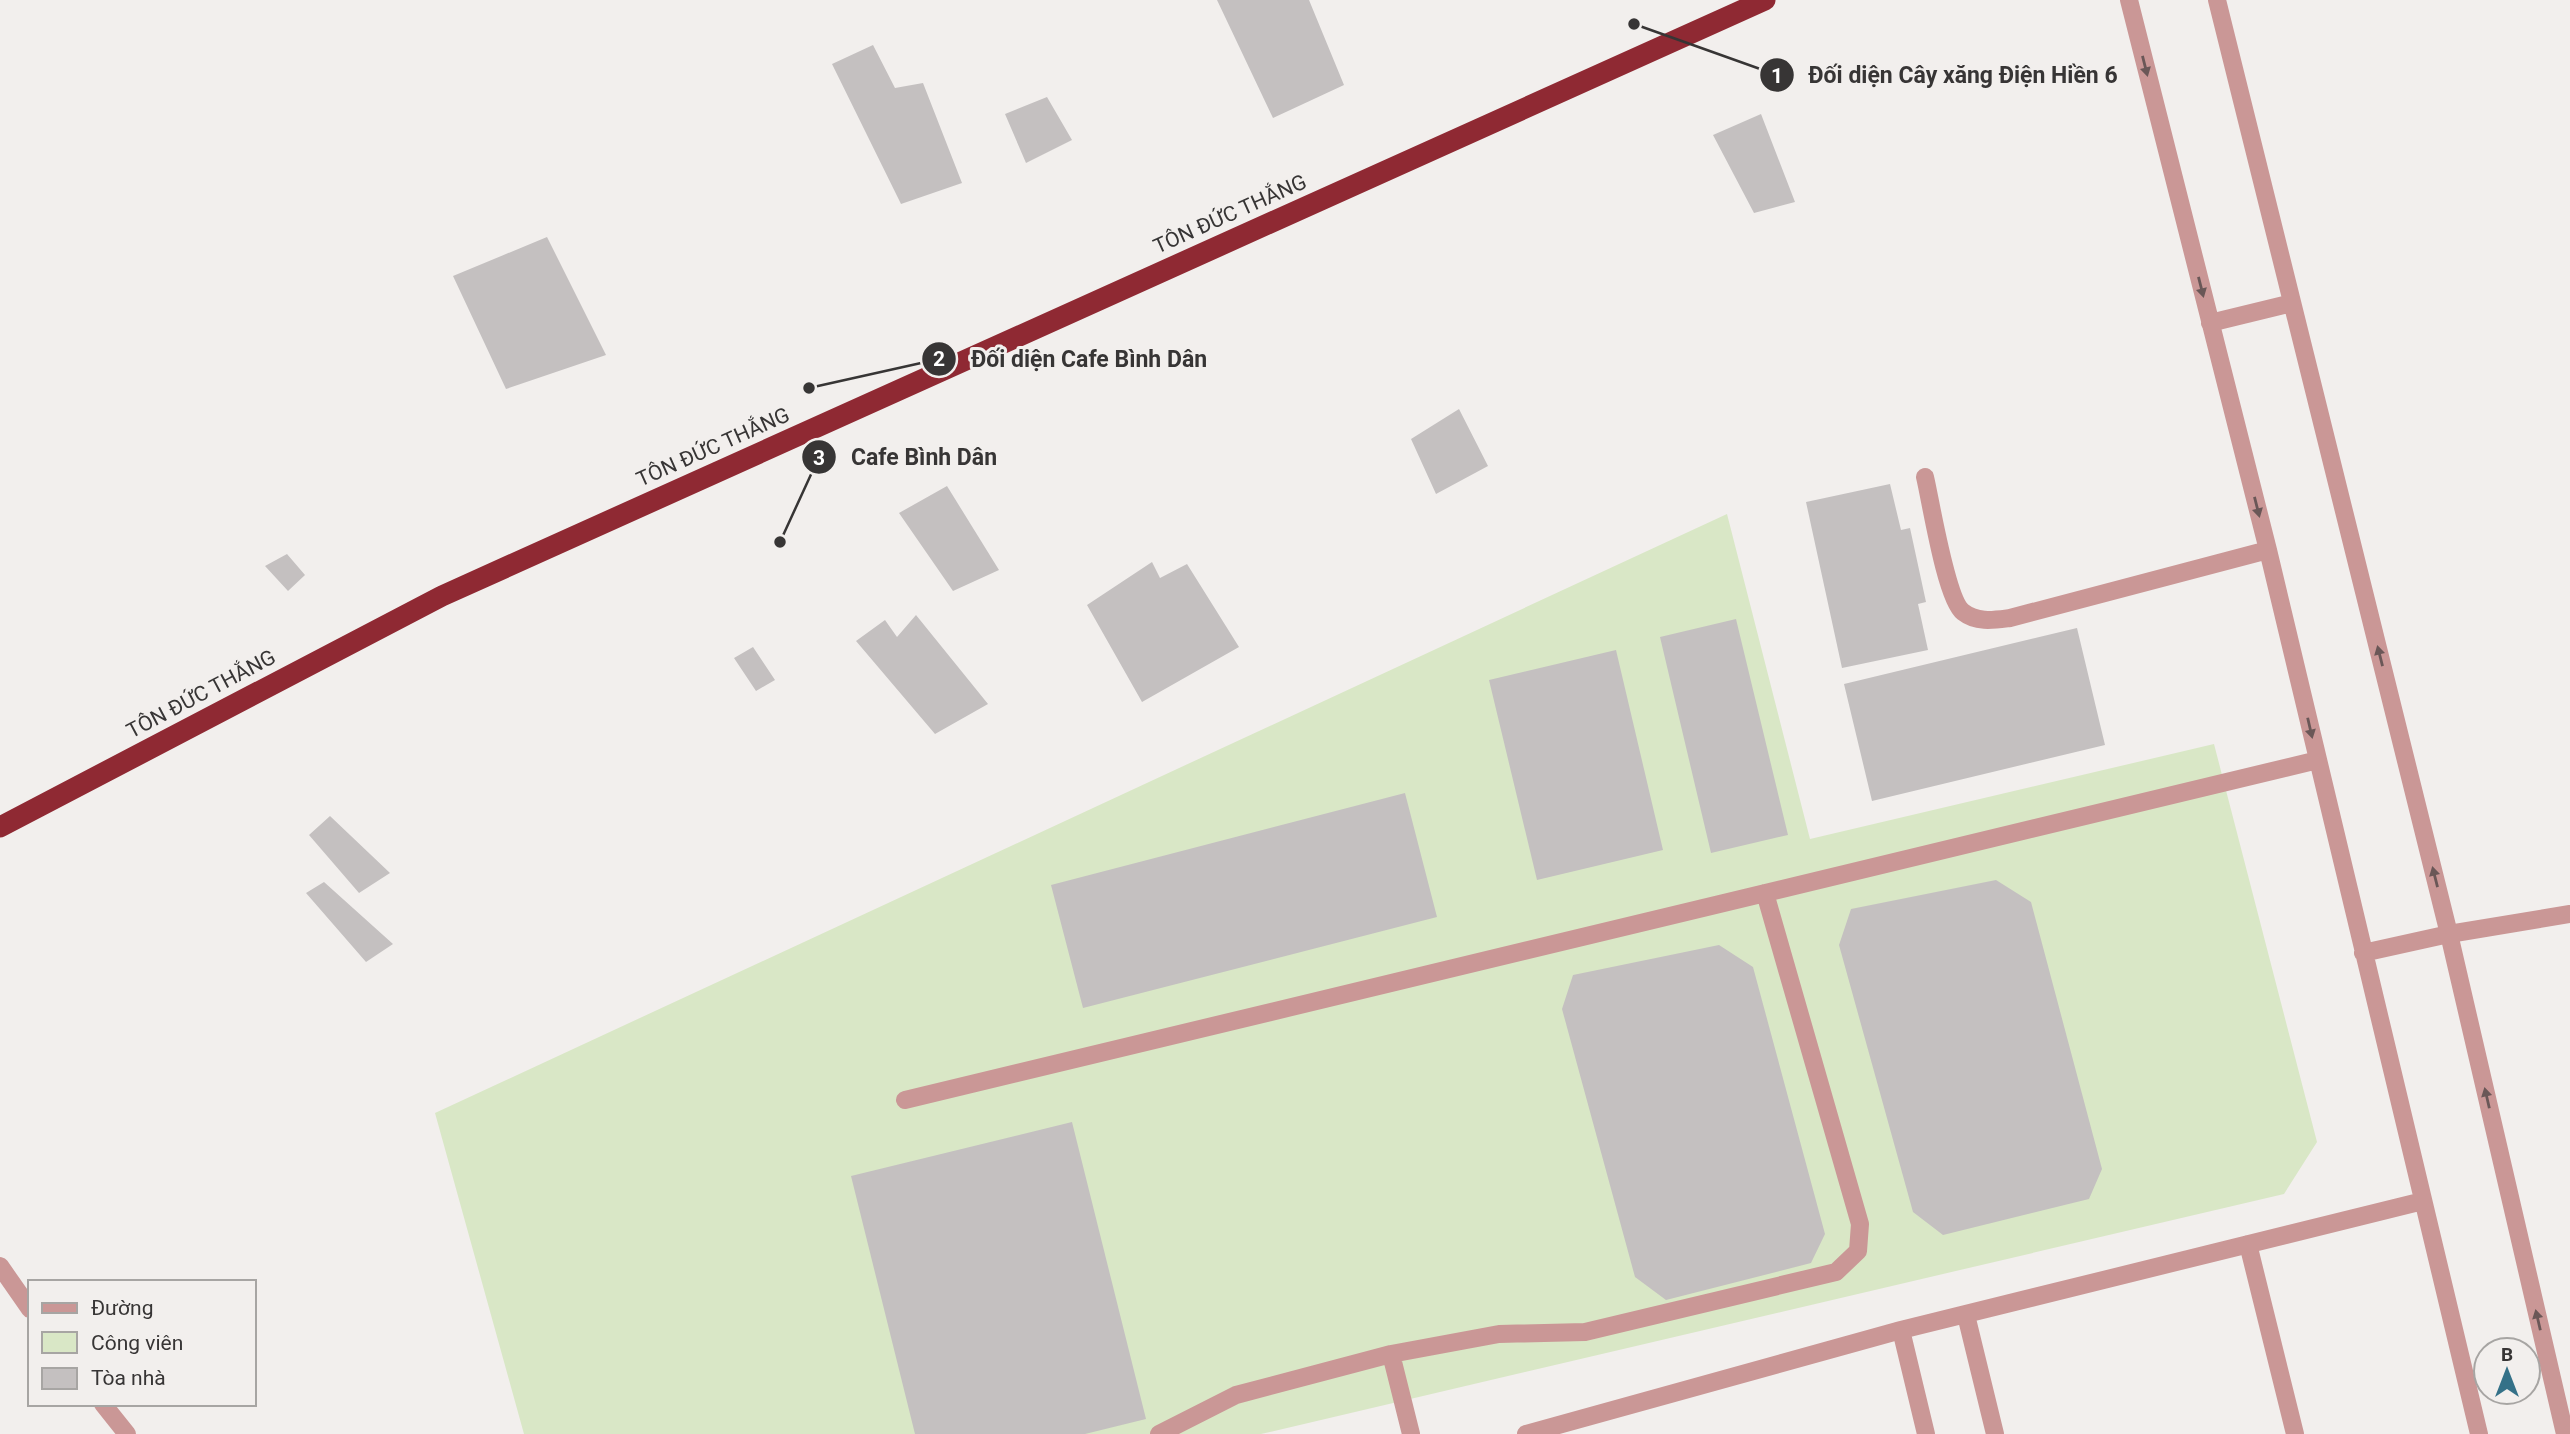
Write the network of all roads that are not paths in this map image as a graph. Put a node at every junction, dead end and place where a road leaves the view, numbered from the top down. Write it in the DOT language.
graph roads {
  1 [pos="1765,0"];
  2 [pos="2129,0"];
  3 [pos="2217,0"];
  4 [pos="2292,303"];
  5 [pos="2210,323"];
  6 [pos="1925,477"];
  7 [pos="2268,550"];
  8 [pos="2318,760"];
  9 [pos="0,827"];
  10 [pos="1765,893"];
  11 [pos="2570,914"];
  12 [pos="2449,934"];
  13 [pos="2363,953"];
  14 [pos="905,1100"];
  15 [pos="2423,1201"];
  16 [pos="2248,1244"];
  17 [pos="0,1266"];
  18 [pos="28,1306"];
  19 [pos="1966,1315"];
  20 [pos="1901,1330"];
  21 [pos="1391,1354"];
  22 [pos="105,1406"];
  23 [pos="127,1434"];
  24 [pos="1159,1434"];
  25 [pos="1411,1434"];
  26 [pos="1526,1434"];
  27 [pos="1926,1434"];
  28 [pos="1995,1434"];
  29 [pos="2295,1434"];
  30 [pos="2479,1434"];
  31 [pos="2565,1434"];
  1 -- 9 [label="highway, TÔN ĐỨC THẮNG"];
  2 -- 5 [label="street, one-way"];
  3 -- 4 [label="street"];
  4 -- 5 [label="street"];
  12 -- 4 [label="street, one-way"];
  5 -- 7 [label="street, one-way"];
  6 -- 7 [label="street"];
  7 -- 8 [label="street, one-way"];
  8 -- 10 [label="street"];
  8 -- 13 [label="street"];
  10 -- 14 [label="street"];
  10 -- 21 [label="street"];
  11 -- 12 [label="street"];
  12 -- 13 [label="street"];
  31 -- 12 [label="street, one-way"];
  13 -- 15 [label="street"];
  15 -- 16 [label="street"];
  15 -- 30 [label="street"];
  16 -- 19 [label="street"];
  16 -- 29 [label="street"];
  17 -- 18 [label="street"];
  19 -- 20 [label="street"];
  19 -- 28 [label="street"];
  20 -- 26 [label="street"];
  20 -- 27 [label="street"];
  21 -- 24 [label="street"];
  21 -- 25 [label="street"];
  22 -- 23 [label="street"];
}
